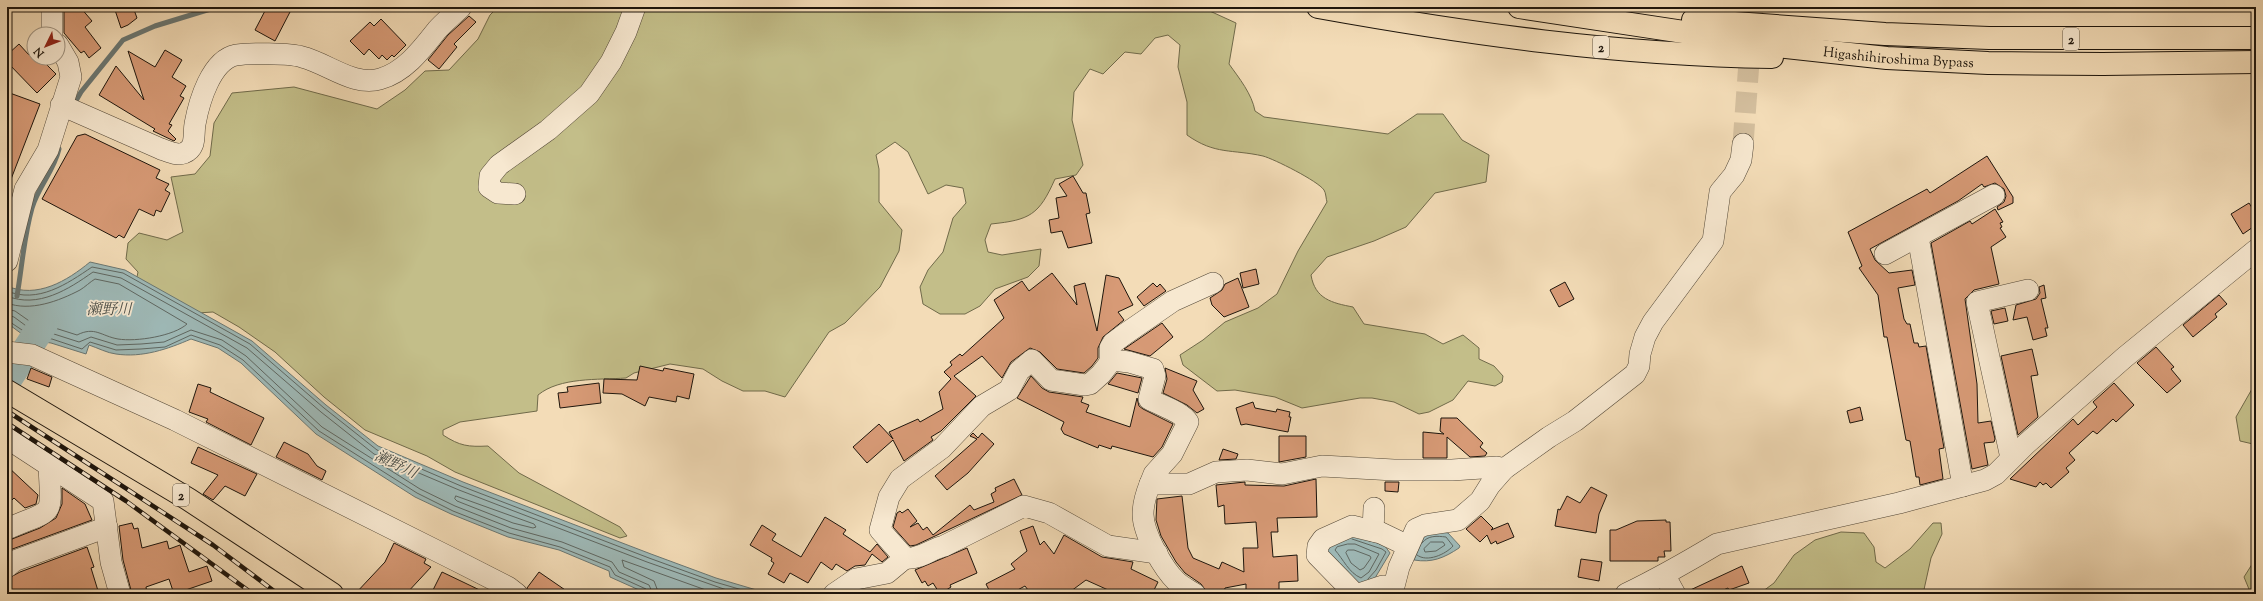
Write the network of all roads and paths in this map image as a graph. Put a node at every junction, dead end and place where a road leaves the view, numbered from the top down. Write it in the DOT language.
graph roads {
  1 [pos="52,7"];
  2 [pos="461,7"];
  3 [pos="635,7"];
  4 [pos="1318,7"];
  5 [pos="1519,7"];
  6 [pos="1718,7"];
  7 [pos="1544,11"];
  8 [pos="52,26"];
  9 [pos="1885,34"];
  10 [pos="2256,38"];
  11 [pos="1888,58"];
  12 [pos="66,59"];
  13 [pos="2256,62"];
  14 [pos="61,105"];
  15 [pos="1743,144"];
  16 [pos="515,194"];
  17 [pos="1994,195"];
  18 [pos="1918,237"];
  19 [pos="2256,250"];
  20 [pos="1885,254"];
  21 [pos="8,257"];
  22 [pos="1213,283"];
  23 [pos="2028,290"];
  24 [pos="18,353"];
  25 [pos="1110,359"];
  26 [pos="1152,359"];
  27 [pos="7,391"];
  28 [pos="7,438"];
  29 [pos="2011,458"];
  30 [pos="48,464"];
  31 [pos="1504,469"];
  32 [pos="1150,484"];
  33 [pos="1963,486"];
  34 [pos="1374,508"];
  35 [pos="107,527"];
  36 [pos="7,528"];
  37 [pos="1373,531"];
  38 [pos="1408,546"];
  39 [pos="1157,553"];
  40 [pos="905,558"];
  41 [pos="7,567"];
  42 [pos="1664,576"];
  43 [pos="1392,590"];
  44 [pos="118,593"];
  45 [pos="332,594"];
  46 [pos="517,594"];
  47 [pos="834,594"];
  48 [pos="1195,594"];
  49 [pos="1355,594"];
  50 [pos="1359,594"];
  51 [pos="1626,594"];
  52 [pos="1675,594"];
  1 -- 8 [label="street"];
  2 -- 14 [label="street"];
  3 -- 16 [label="street"];
  4 -- 11 [label="highway, 2"];
  5 -- 7 [label="highway, Higashihiroshima Bypass / 2"];
  6 -- 9 [label="highway, 2"];
  7 -- 9 [label="highway, Higashihiroshima Bypass / 2"];
  7 -- 11 [label="highway, Higashihiroshima Bypass / 2"];
  9 -- 10 [label="highway, Higashihiroshima Bypass / 2"];
  11 -- 13 [label="highway, Higashihiroshima Bypass / 2"];
  12 -- 14 [label="street"];
  14 -- 21 [label="street"];
  15 -- 31 [label="street"];
  17 -- 18 [label="street"];
  18 -- 20 [label="street"];
  18 -- 33 [label="street"];
  19 -- 29 [label="street"];
  22 -- 25 [label="street"];
  23 -- 29 [label="street"];
  24 -- 46 [label="street"];
  25 -- 26 [label="street"];
  25 -- 32 [label="street"];
  25 -- 40 [label="street"];
  27 -- 45 [label="highway, 2"];
  28 -- 30 [label="street"];
  29 -- 33 [label="street"];
  30 -- 35 [label="street"];
  30 -- 36 [label="street"];
  31 -- 32 [label="street"];
  31 -- 38 [label="street"];
  32 -- 39 [label="street"];
  33 -- 42 [label="street"];
  34 -- 37 [label="street"];
  35 -- 41 [label="street"];
  35 -- 44 [label="street"];
  37 -- 38 [label="street"];
  37 -- 49 [label="street"];
  38 -- 43 [label="street"];
  39 -- 40 [label="street"];
  39 -- 48 [label="street"];
  40 -- 47 [label="street"];
  42 -- 51 [label="street"];
  42 -- 52 [label="street"];
  43 -- 50 [label="street"];
}
